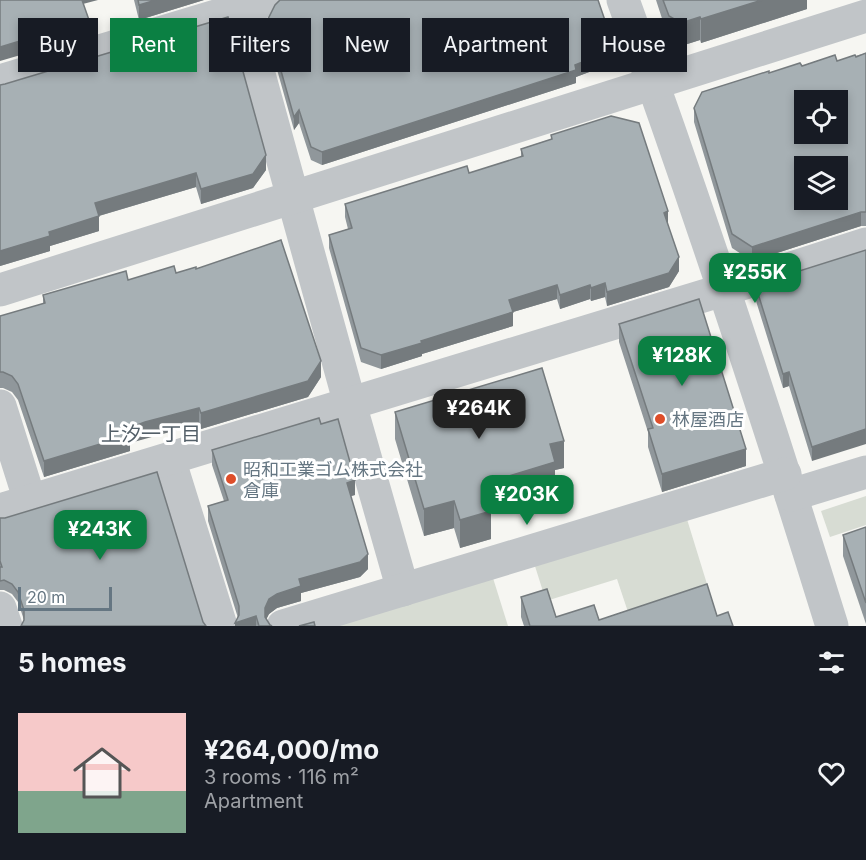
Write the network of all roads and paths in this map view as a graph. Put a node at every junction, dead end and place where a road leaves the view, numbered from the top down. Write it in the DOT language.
graph roads {
  1 [pos="623,0"];
  2 [pos="255,4"];
  3 [pos="866,16"];
  4 [pos="0,81"];
  5 [pos="653,84"];
  6 [pos="293,198"];
  7 [pos="866,244"];
  8 [pos="0,290"];
  9 [pos="723,290"];
  10 [pos="350,404"];
  11 [pos="0,406"];
  12 [pos="168,459"];
  13 [pos="866,472"];
  14 [pos="788,484"];
  15 [pos="15,506"];
  16 [pos="403,590"];
  17 [pos="0,608"];
  18 [pos="6,626"];
  19 [pos="221,626"];
  20 [pos="283,626"];
  21 [pos="832,626"];
  1 -- 5 [label="street"];
  2 -- 4 [label="street"];
  2 -- 6 [label="street"];
  3 -- 5 [label="street"];
  5 -- 6 [label="street"];
  5 -- 9 [label="street"];
  6 -- 8 [label="street"];
  6 -- 10 [label="street"];
  7 -- 9 [label="street"];
  9 -- 10 [label="street"];
  9 -- 14 [label="street"];
  10 -- 12 [label="street"];
  10 -- 16 [label="street"];
  11 -- 15 [label="street"];
  12 -- 15 [label="street"];
  12 -- 19 [label="street"];
  13 -- 14 [label="street"];
  14 -- 16 [label="street"];
  14 -- 21 [label="street"];
  16 -- 20 [label="street"];
  17 -- 18 [label="street"];
}
